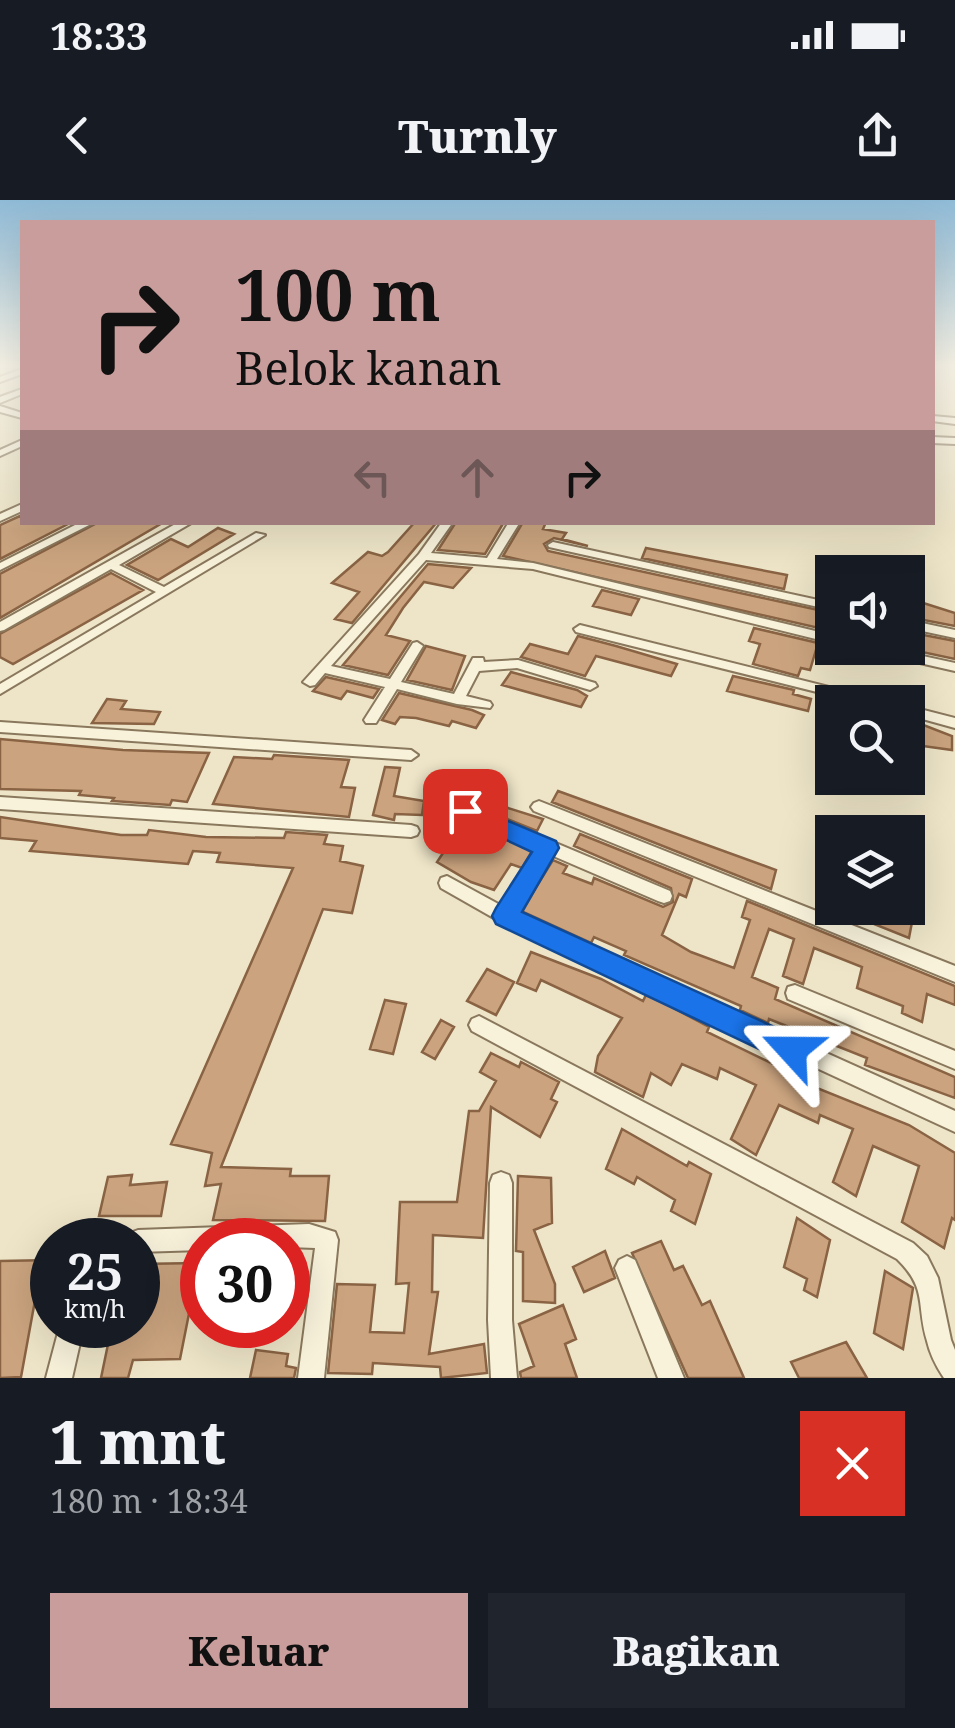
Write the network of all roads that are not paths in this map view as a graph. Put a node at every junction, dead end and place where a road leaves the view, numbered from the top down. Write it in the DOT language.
graph roads {
  1 [pos="84,525"];
  2 [pos="183,525"];
  3 [pos="446,525"];
  4 [pos="512,525"];
  5 [pos="260,535"];
  6 [pos="552,546"];
  7 [pos="424,556"];
  8 [pos="490,562"];
  9 [pos="110,565"];
  10 [pos="0,567"];
  11 [pos="706,579"];
  12 [pos="164,592"];
  13 [pos="815,603"];
  14 [pos="692,606"];
  15 [pos="0,627"];
  16 [pos="925,628"];
  17 [pos="580,630"];
  18 [pos="815,634"];
  19 [pos="955,634"];
  20 [pos="417,646"];
  21 [pos="510,648"];
  22 [pos="925,660"];
  23 [pos="513,664"];
  24 [pos="955,667"];
  25 [pos="322,668"];
  26 [pos="310,682"];
  27 [pos="590,686"];
  28 [pos="392,687"];
  29 [pos="815,688"];
  30 [pos="0,690"];
  31 [pos="457,700"];
  32 [pos="484,705"];
  33 [pos="925,715"];
  34 [pos="372,720"];
  35 [pos="955,723"];
  36 [pos="0,727"];
  37 [pos="411,755"];
  38 [pos="0,803"];
  39 [pos="539,807"];
  40 [pos="465,811"];
  41 [pos="411,831"];
  42 [pos="547,848"];
  43 [pos="447,883"];
  44 [pos="664,896"];
  45 [pos="506,916"];
  46 [pos="955,974"];
  47 [pos="796,993"];
  48 [pos="479,1025"];
  49 [pos="955,1060"];
  50 [pos="955,1122"];
  51 [pos="501,1183"];
  52 [pos="160,1240"];
  53 [pos="626,1268"];
  54 [pos="66,1348"];
  55 [pos="955,1372"];
  56 [pos="59,1378"];
  57 [pos="311,1378"];
  58 [pos="504,1378"];
  59 [pos="671,1378"];
  1 -- 10 [label="street"];
  2 -- 9 [label="street"];
  3 -- 7 [label="street"];
  4 -- 8 [label="street"];
  5 -- 12 [label="street"];
  6 -- 11 [label="street"];
  7 -- 8 [label="street"];
  7 -- 25 [label="street"];
  8 -- 14 [label="street"];
  9 -- 12 [label="street"];
  9 -- 15 [label="street"];
  11 -- 13 [label="street"];
  11 -- 14 [label="street"];
  12 -- 30 [label="street"];
  14 -- 18 [label="street"];
  16 -- 19 [label="street"];
  17 -- 29 [label="street"];
  20 -- 28 [label="street"];
  21 -- 23 [label="street"];
  22 -- 24 [label="street"];
  23 -- 27 [label="street"];
  23 -- 31 [label="street"];
  25 -- 26 [label="street"];
  25 -- 28 [label="street"];
  28 -- 31 [label="street"];
  28 -- 34 [label="street"];
  31 -- 32 [label="street"];
  33 -- 35 [label="street"];
  36 -- 37 [label="street"];
  38 -- 41 [label="street"];
  39 -- 46 [label="street"];
  40 -- 42 [label="street"];
  42 -- 44 [label="street"];
  42 -- 45 [label="street"];
  43 -- 45 [label="street"];
  45 -- 50 [label="street"];
  47 -- 49 [label="street"];
  48 -- 55 [label="street"];
  51 -- 58 [label="street"];
  52 -- 57 [label="street"];
  53 -- 59 [label="street"];
  54 -- 56 [label="street"];
}
